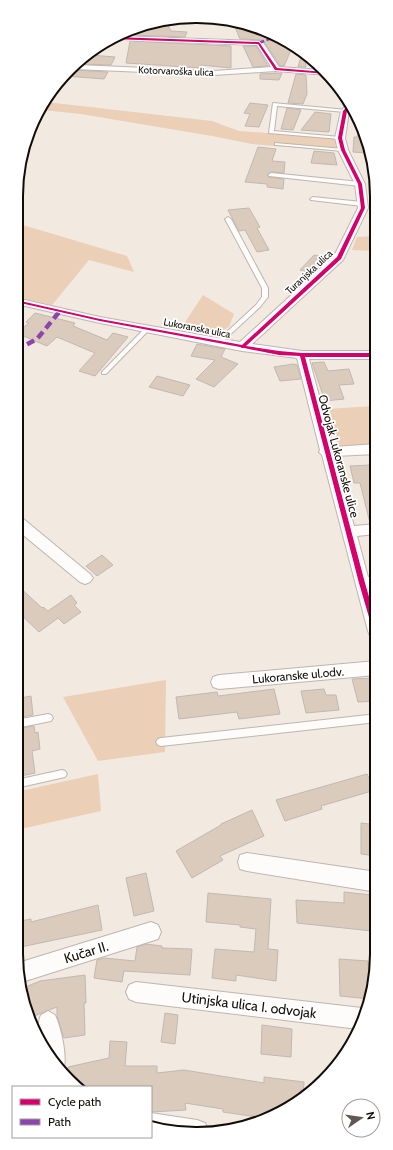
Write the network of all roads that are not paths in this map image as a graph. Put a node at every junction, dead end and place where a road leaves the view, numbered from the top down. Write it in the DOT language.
graph roads {
  1 [pos="125,38"];
  2 [pos="81,67"];
  3 [pos="276,69"];
  4 [pos="317,72"];
  5 [pos="346,108"];
  6 [pos="347,109"];
  7 [pos="340,138"];
  8 [pos="276,144"];
  9 [pos="343,150"];
  10 [pos="271,175"];
  11 [pos="360,184"];
  12 [pos="313,199"];
  13 [pos="362,204"];
  14 [pos="228,219"];
  15 [pos="23,303"];
  16 [pos="148,328"];
  17 [pos="219,342"];
  18 [pos="242,347"];
  19 [pos="302,356"];
  20 [pos="370,356"];
  21 [pos="104,373"];
  22 [pos="370,449"];
  23 [pos="326,452"];
  24 [pos="23,527"];
  25 [pos="370,530"];
  26 [pos="348,532"];
  27 [pos="85,578"];
  28 [pos="369,582"];
  29 [pos="370,669"];
  30 [pos="219,682"];
  31 [pos="48,718"];
  32 [pos="370,719"];
  33 [pos="23,723"];
  34 [pos="161,742"];
  35 [pos="62,774"];
  36 [pos="23,782"];
  37 [pos="247,862"];
  38 [pos="370,881"];
  39 [pos="151,932"];
  40 [pos="24,971"];
  41 [pos="136,992"];
  42 [pos="358,1018"];
  43 [pos="48,1022"];
  44 [pos="53,1051"];
  1 -- 3 [label="street"];
  2 -- 3 [label="street, Kotorvaroška ulica"];
  3 -- 4 [label="street"];
  5 -- 7 [label="lane"];
  6 -- 7 [label="street, Turanjska ulica"];
  7 -- 9 [label="street, Turanjska ulica"];
  8 -- 9 [label="lane"];
  9 -- 11 [label="street, Turanjska ulica"];
  10 -- 11 [label="lane"];
  11 -- 13 [label="street, Turanjska ulica"];
  12 -- 13 [label="lane"];
  13 -- 18 [label="street, Turanjska ulica"];
  14 -- 17 [label="lane"];
  15 -- 16 [label="street, Lukoranska ulica"];
  16 -- 17 [label="street, Lukoranska ulica"];
  16 -- 21 [label="lane"];
  17 -- 18 [label="street, Lukoranska ulica"];
  18 -- 19 [label="street, Lukoranska ulica"];
  19 -- 20 [label="street, Lukoranska ulica"];
  19 -- 23 [label="street, Odvojak Lukoranske ulice"];
  22 -- 23 [label="street, Odvojak Lukoranske ulice"];
  23 -- 26 [label="street, Odvojak Lukoranske ulice"];
  24 -- 27 [label="street"];
  25 -- 26 [label="street, Odvojak Lukoranske ulice"];
  26 -- 28 [label="street, Odvojak Lukoranske ulice"];
  29 -- 30 [label="street, Lukoranske ul.odv."];
  31 -- 33 [label="lane"];
  32 -- 34 [label="lane"];
  35 -- 36 [label="lane"];
  37 -- 38 [label="street"];
  39 -- 40 [label="street, Kučar II."];
  41 -- 42 [label="street, Utinjska ulica I. odvojak"];
  43 -- 44 [label="street"];
}
